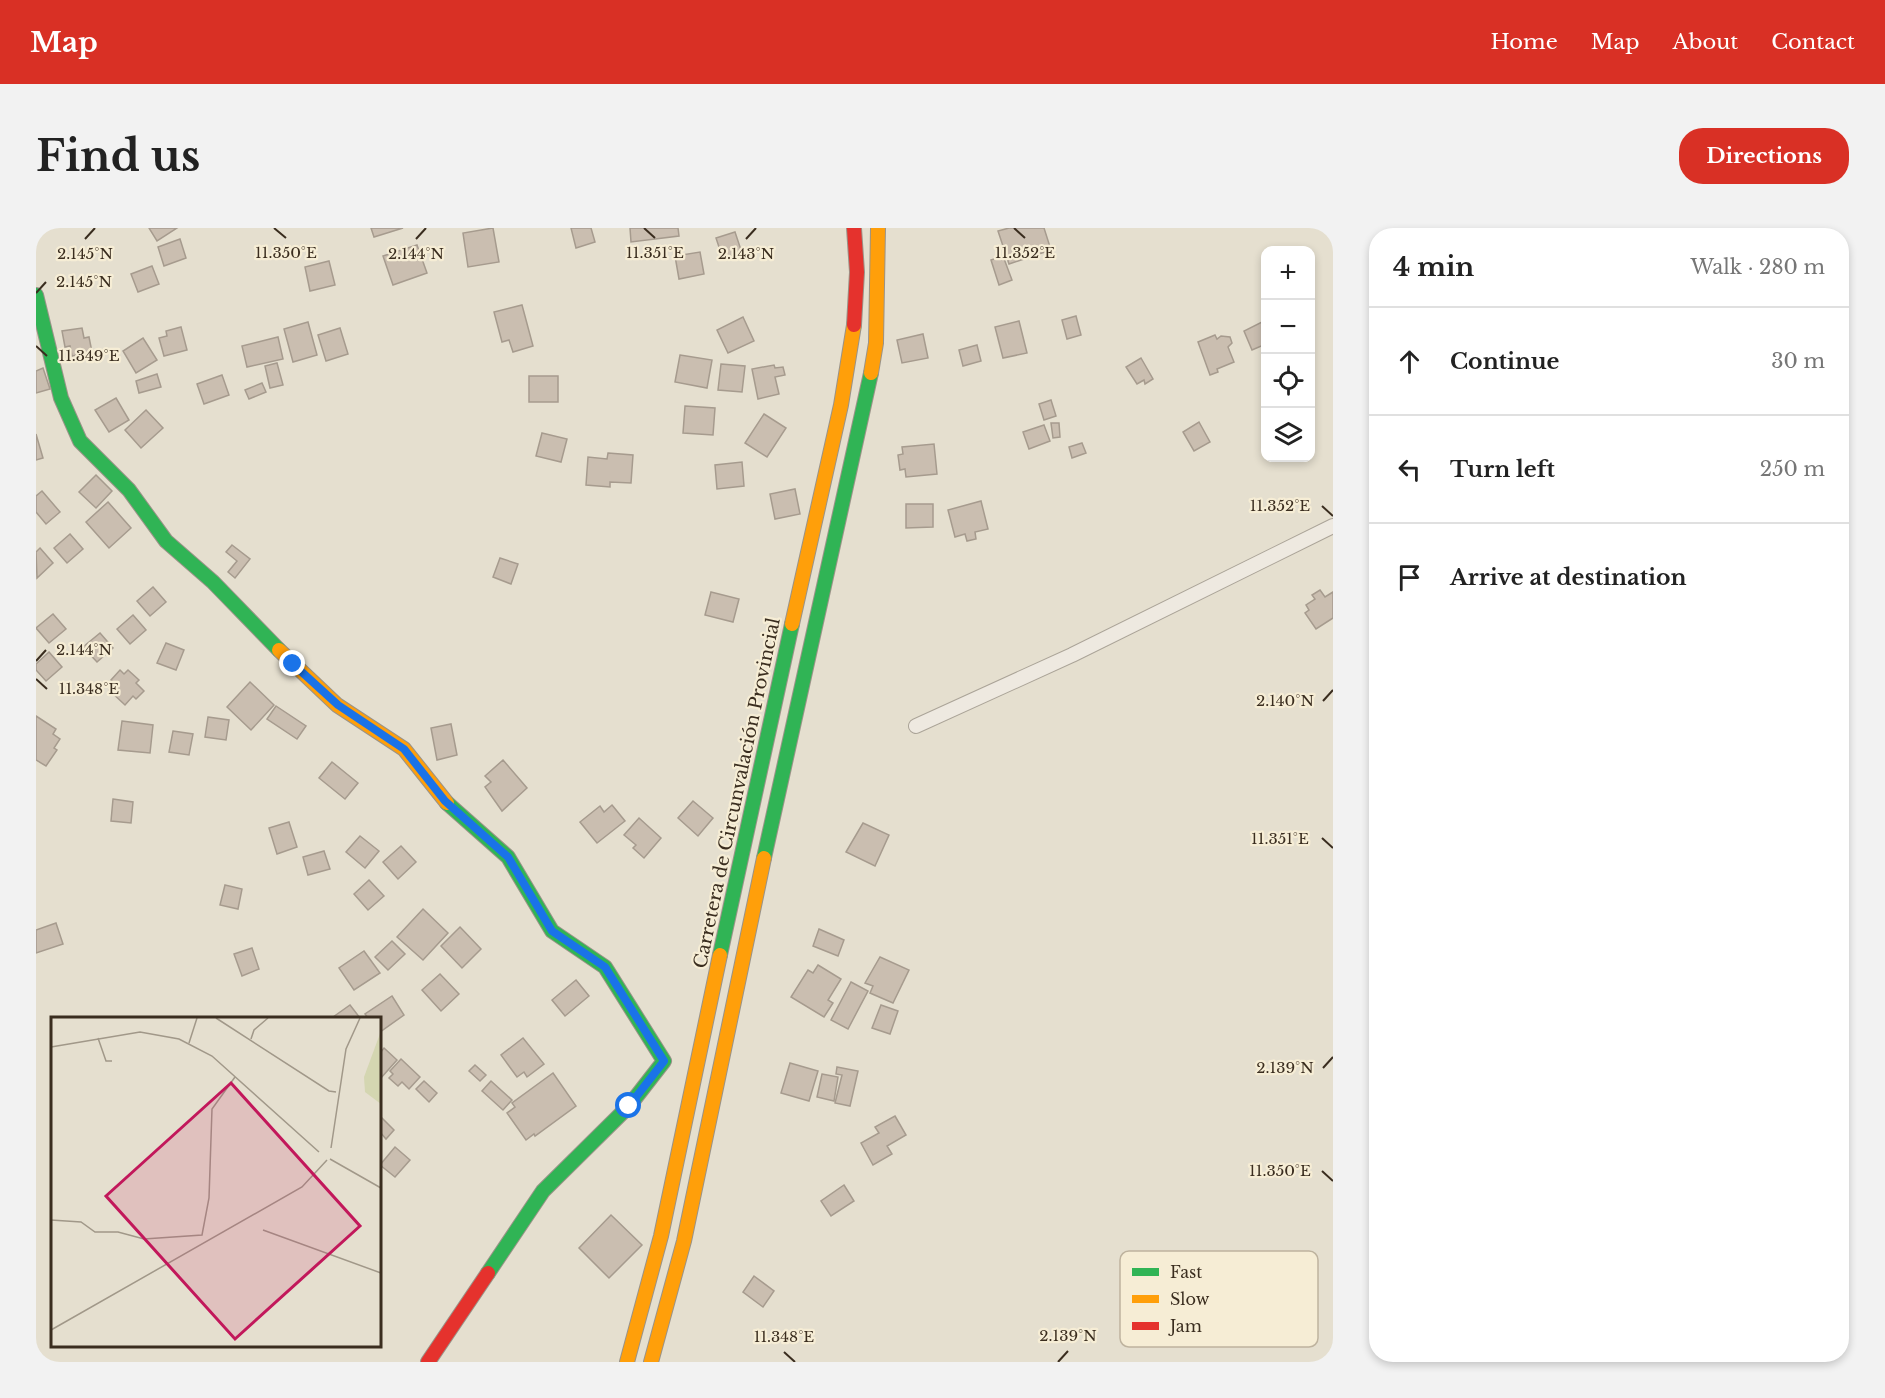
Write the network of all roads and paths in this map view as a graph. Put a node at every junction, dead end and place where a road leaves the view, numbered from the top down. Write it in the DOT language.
graph roads {
  1 [pos="854,228"];
  2 [pos="878,228"];
  3 [pos="36,295"];
  4 [pos="1333,526"];
  5 [pos="916,726"];
  6 [pos="428,1362"];
  7 [pos="627,1362"];
  8 [pos="651,1362"];
  1 -- 7 [label="main road, Carretera de Circunvalación Provincial"];
  2 -- 8 [label="main road"];
  3 -- 6 [label="main road"];
  4 -- 5 [label="street"];
}
